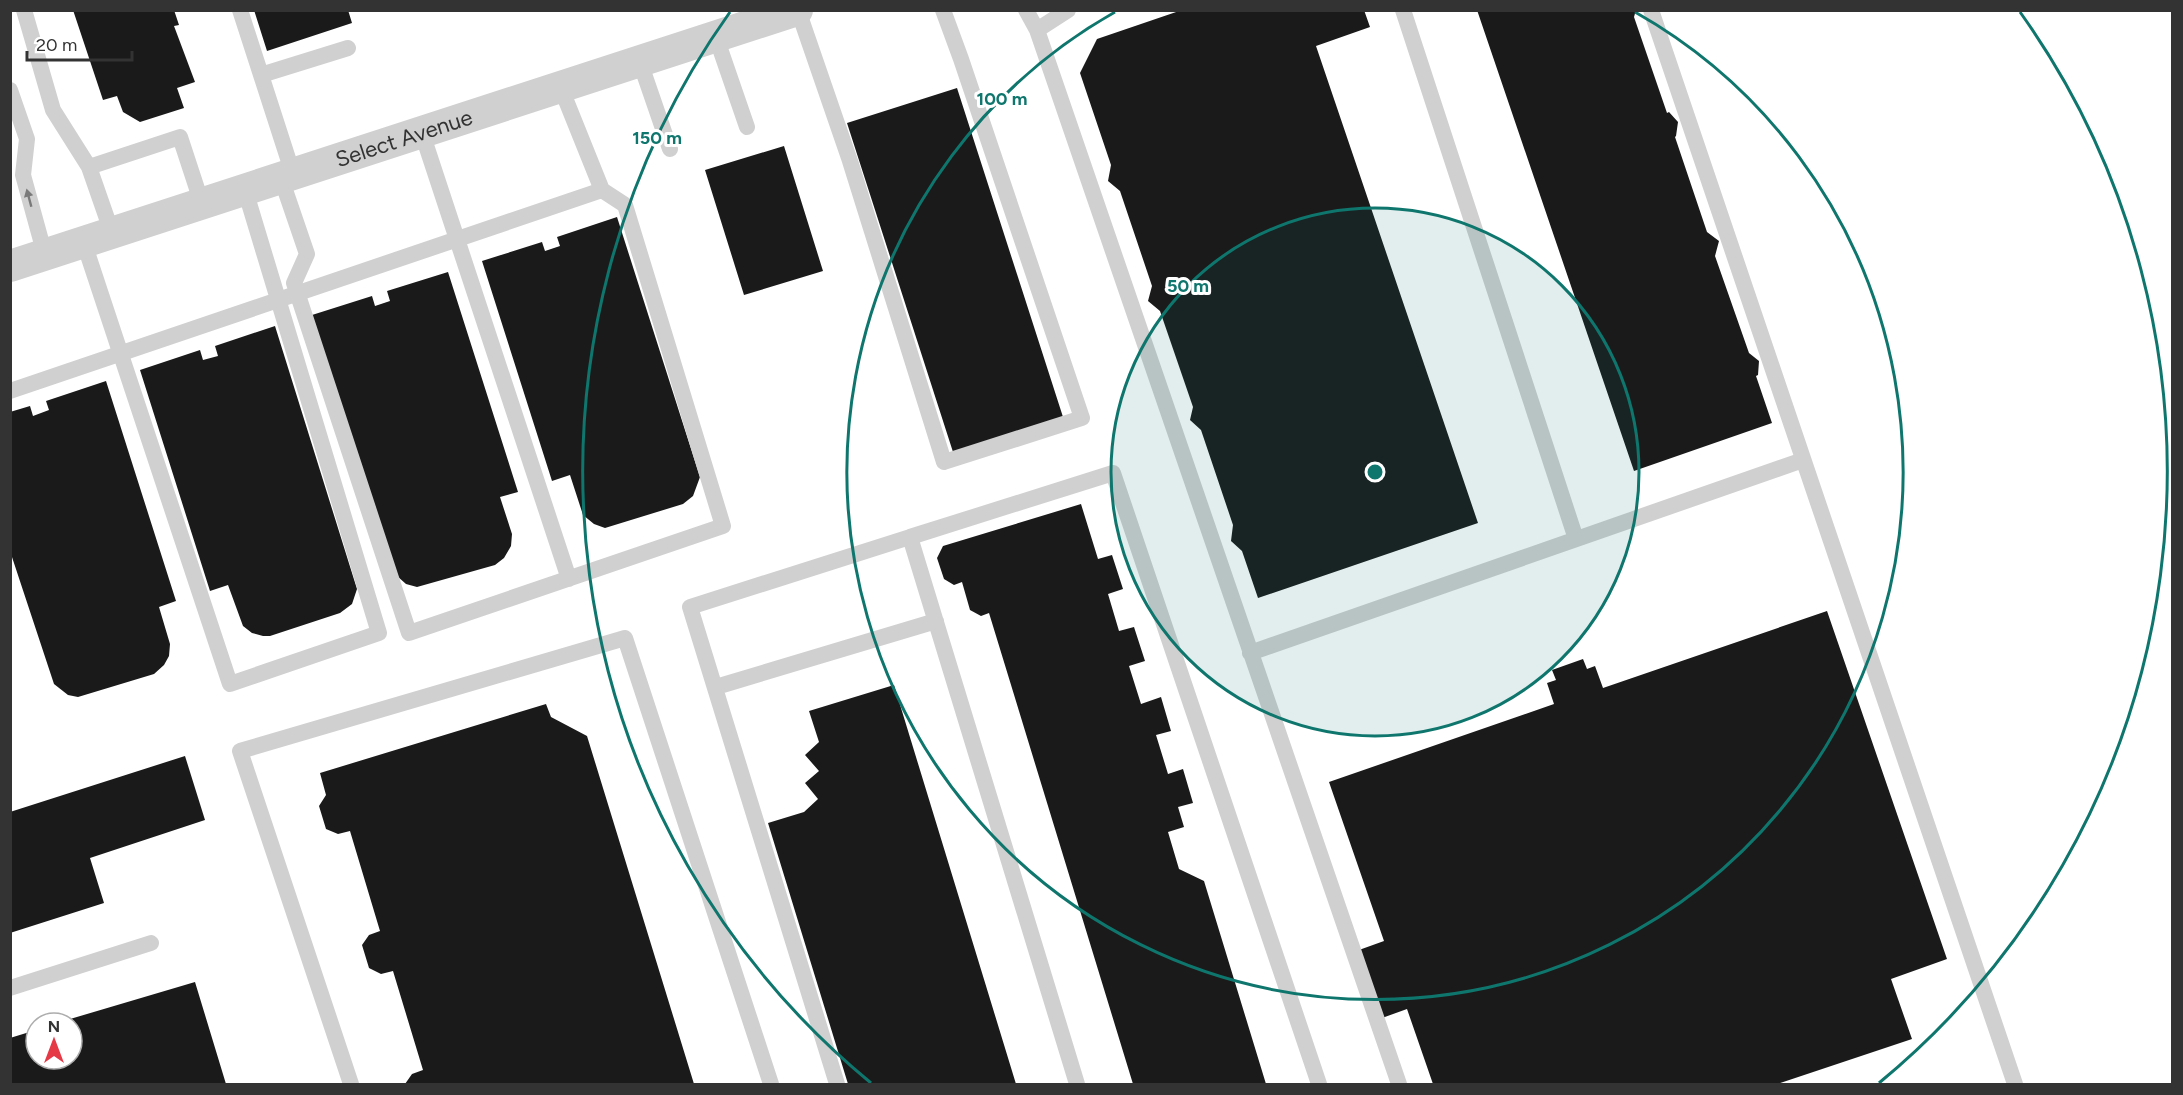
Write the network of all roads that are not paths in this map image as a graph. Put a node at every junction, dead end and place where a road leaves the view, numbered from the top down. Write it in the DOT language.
graph roads {
  1 [pos="24,10"];
  2 [pos="240,10"];
  3 [pos="797,10"];
  4 [pos="943,10"];
  5 [pos="1026,10"];
  6 [pos="1068,10"];
  7 [pos="1403,10"];
  8 [pos="1651,10"];
  9 [pos="1037,30"];
  10 [pos="716,37"];
  11 [pos="348,48"];
  12 [pos="640,62"];
  13 [pos="261,75"];
  14 [pos="561,87"];
  15 [pos="10,90"];
  16 [pos="747,127"];
  17 [pos="422,133"];
  18 [pos="670,149"];
  19 [pos="88,167"];
  20 [pos="287,176"];
  21 [pos="245,190"];
  22 [pos="602,190"];
  23 [pos="202,204"];
  24 [pos="92,237"];
  25 [pos="456,239"];
  26 [pos="45,255"];
  27 [pos="10,266"];
  28 [pos="297,293"];
  29 [pos="278,299"];
  30 [pos="120,353"];
  31 [pos="10,391"];
  32 [pos="1803,459"];
  33 [pos="910,537"];
  34 [pos="1576,539"];
  35 [pos="568,579"];
  36 [pos="936,621"];
  37 [pos="1250,653"];
  38 [pos="716,687"];
  39 [pos="151,943"];
  40 [pos="10,988"];
  41 [pos="351,1084"];
  42 [pos="771,1084"];
  43 [pos="837,1084"];
  44 [pos="1077,1084"];
  45 [pos="1319,1084"];
  46 [pos="1399,1084"];
  47 [pos="2015,1084"];
  1 -- 19 [label="lane"];
  2 -- 13 [label="lane"];
  3 -- 4 [label="lane"];
  3 -- 10 [label="street, Select Avenue"];
  5 -- 9 [label="lane"];
  6 -- 9 [label="lane"];
  7 -- 34 [label="lane"];
  8 -- 32 [label="lane"];
  9 -- 37 [label="lane"];
  10 -- 12 [label="street, Select Avenue"];
  10 -- 16 [label="lane"];
  11 -- 13 [label="lane"];
  12 -- 14 [label="street, Select Avenue"];
  12 -- 18 [label="lane"];
  13 -- 20 [label="lane"];
  14 -- 17 [label="street, Select Avenue"];
  14 -- 22 [label="lane"];
  26 -- 15 [label="lane, one-way"];
  17 -- 20 [label="street, Select Avenue"];
  17 -- 25 [label="lane"];
  19 -- 23 [label="lane"];
  19 -- 24 [label="lane"];
  20 -- 21 [label="street, Select Avenue"];
  20 -- 28 [label="lane"];
  21 -- 23 [label="street, Select Avenue"];
  21 -- 29 [label="lane"];
  22 -- 25 [label="lane"];
  22 -- 35 [label="lane"];
  23 -- 24 [label="street, Select Avenue"];
  24 -- 26 [label="street, Select Avenue"];
  24 -- 30 [label="lane"];
  25 -- 28 [label="lane"];
  25 -- 35 [label="lane"];
  26 -- 27 [label="street, Select Avenue"];
  28 -- 29 [label="lane"];
  28 -- 35 [label="lane"];
  29 -- 30 [label="lane"];
  29 -- 30 [label="lane"];
  30 -- 31 [label="lane"];
  32 -- 34 [label="lane"];
  32 -- 47 [label="lane"];
  33 -- 36 [label="lane"];
  33 -- 38 [label="lane"];
  33 -- 45 [label="lane"];
  34 -- 37 [label="lane"];
  36 -- 38 [label="lane"];
  36 -- 44 [label="lane"];
  37 -- 46 [label="lane"];
  38 -- 43 [label="lane"];
  39 -- 40 [label="lane"];
  41 -- 42 [label="lane"];
}
